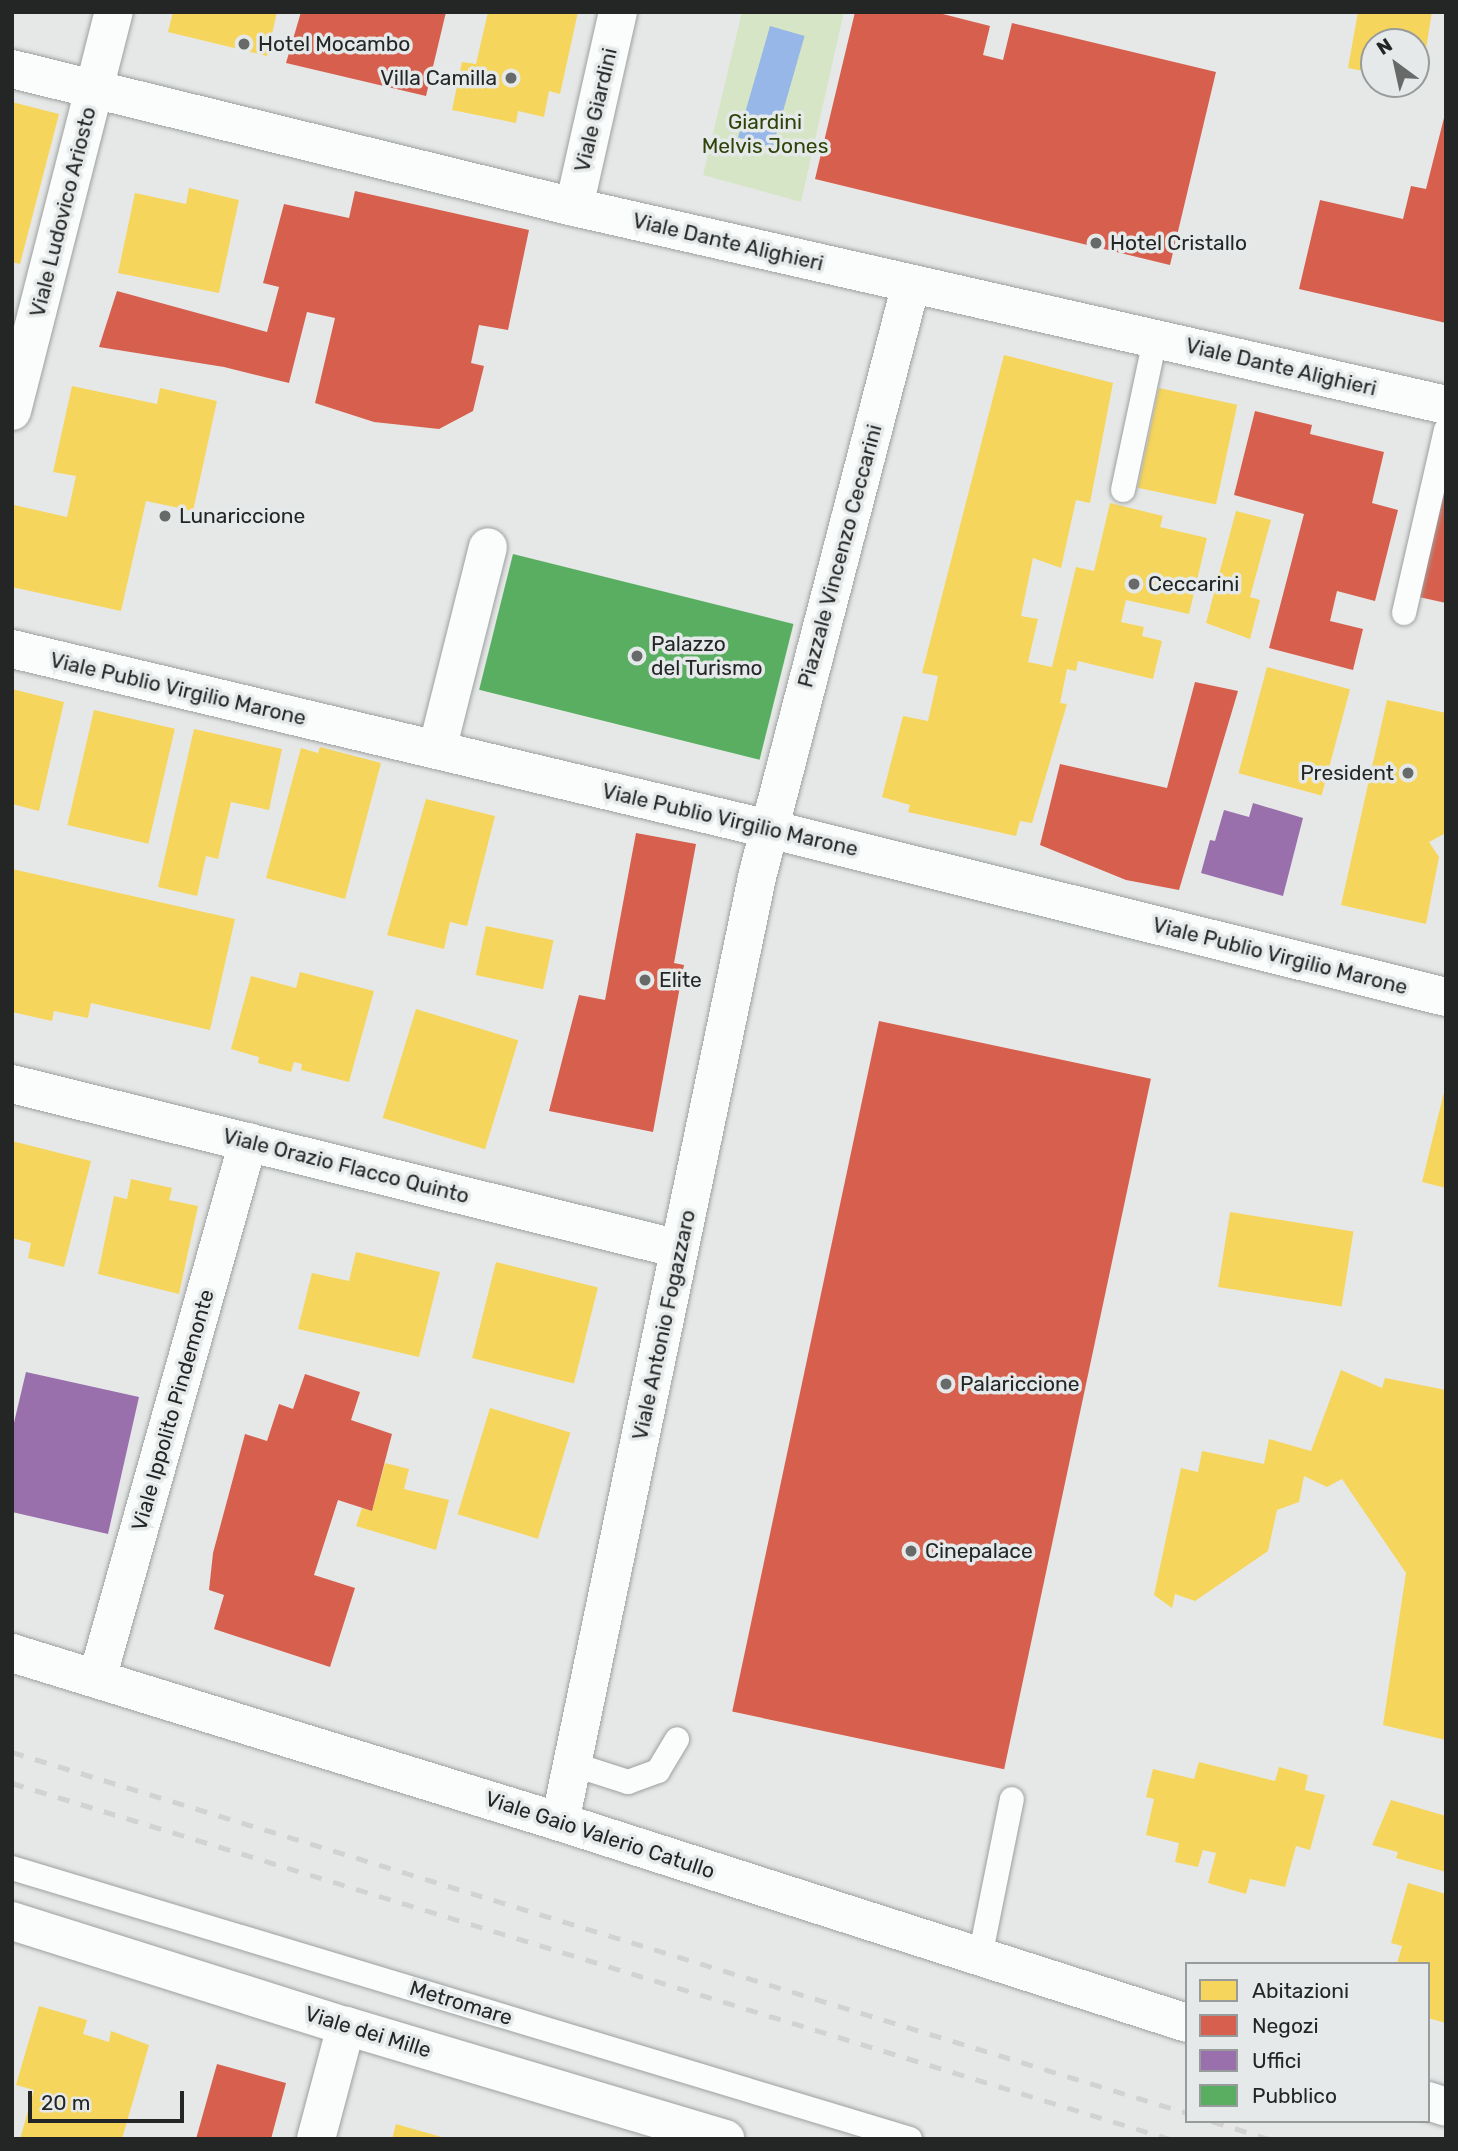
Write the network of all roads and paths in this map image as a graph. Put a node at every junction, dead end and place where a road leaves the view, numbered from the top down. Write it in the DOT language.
graph roads {
  1 [pos="114,12"];
  2 [pos="618,12"];
  3 [pos="12,69"];
  4 [pos="94,89"];
  5 [pos="574,207"];
  6 [pos="911,284"];
  7 [pos="1155,339"];
  8 [pos="1446,405"];
  9 [pos="12,411"];
  10 [pos="1446,430"];
  11 [pos="1123,490"];
  12 [pos="488,547"];
  13 [pos="1404,613"];
  14 [pos="12,649"];
  15 [pos="437,750"];
  16 [pos="769,829"];
  17 [pos="1446,997"];
  18 [pos="12,1084"];
  19 [pos="248,1142"];
  20 [pos="679,1249"];
  21 [pos="12,1653"];
  22 [pos="97,1679"];
  23 [pos="677,1739"];
  24 [pos="572,1764"];
  25 [pos="1012,1799"];
  26 [pos="561,1822"];
  27 [pos="12,1868"];
  28 [pos="12,1922"];
  29 [pos="979,1957"];
  30 [pos="1185,2022"];
  31 [pos="346,2026"];
  32 [pos="704,2136"];
  33 [pos="316,2139"];
  34 [pos="910,2139"];
  1 -- 4 [label="street, Viale Ludovico Ariosto"];
  2 -- 5 [label="street, Viale Giardini"];
  3 -- 4 [label="street, Viale Dante Alighieri"];
  4 -- 5 [label="street, Viale Dante Alighieri"];
  4 -- 9 [label="street, Viale Ludovico Ariosto"];
  5 -- 6 [label="street, Viale Dante Alighieri"];
  6 -- 7 [label="street, Viale Dante Alighieri"];
  6 -- 16 [label="street, Piazzale Vincenzo Ceccarini"];
  7 -- 8 [label="street, Viale Dante Alighieri"];
  7 -- 11 [label="lane"];
  10 -- 13 [label="lane"];
  12 -- 15 [label="street"];
  14 -- 15 [label="street, Viale Publio Virgilio Marone"];
  15 -- 16 [label="street, Viale Publio Virgilio Marone"];
  16 -- 17 [label="street, Viale Publio Virgilio Marone"];
  16 -- 20 [label="street, Viale Antonio Fogazzaro"];
  18 -- 19 [label="street, Viale Orazio Flacco Quinto"];
  19 -- 20 [label="street, Viale Orazio Flacco Quinto"];
  19 -- 22 [label="street, Viale Ippolito Pindemonte"];
  20 -- 24 [label="street, Viale Antonio Fogazzaro"];
  21 -- 22 [label="street, Viale Gaio Valerio Catullo"];
  22 -- 26 [label="street, Viale Gaio Valerio Catullo"];
  23 -- 24 [label="lane"];
  24 -- 26 [label="street, Viale Antonio Fogazzaro"];
  25 -- 29 [label="lane"];
  26 -- 29 [label="street, Viale Gaio Valerio Catullo"];
  27 -- 34 [label="lane, Metromare"];
  28 -- 31 [label="street, Viale dei Mille"];
  29 -- 30 [label="street, Viale Gaio Valerio Catullo"];
  31 -- 32 [label="street, Viale dei Mille"];
  31 -- 33 [label="street"];
}
